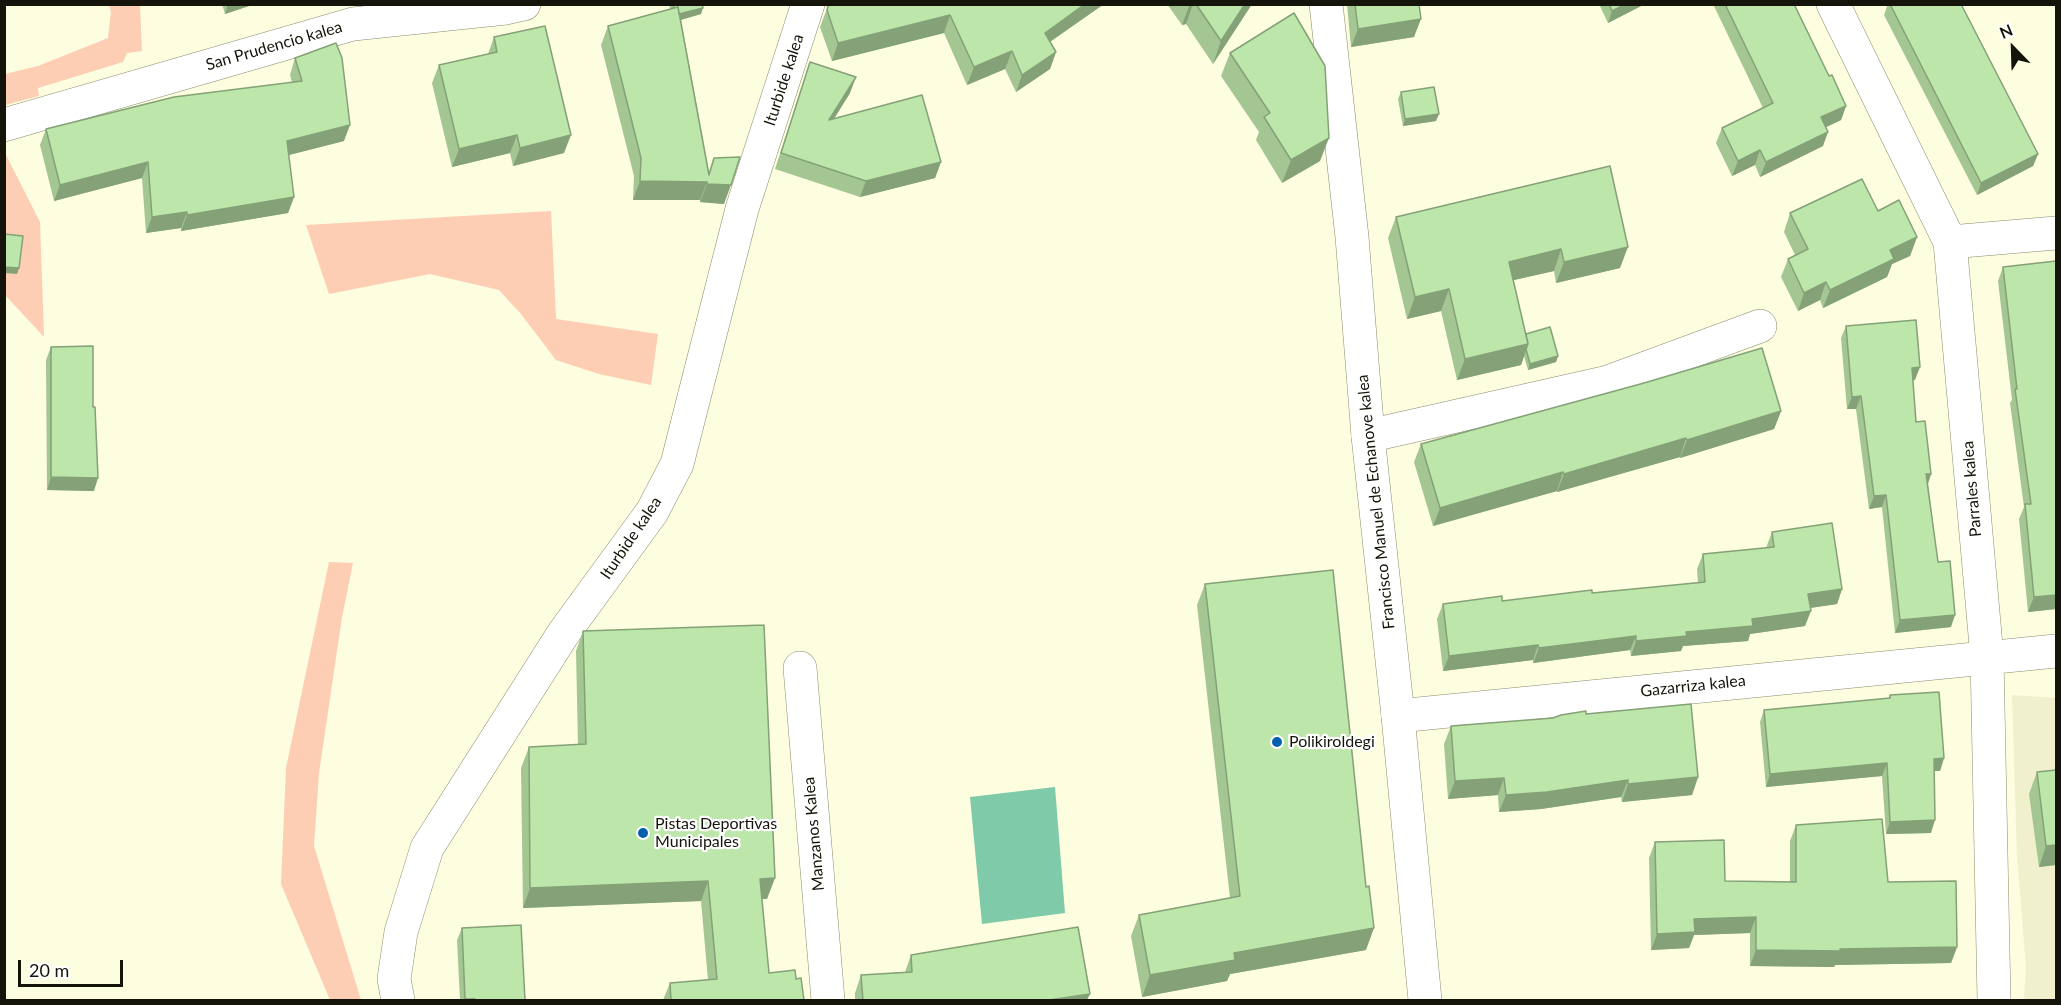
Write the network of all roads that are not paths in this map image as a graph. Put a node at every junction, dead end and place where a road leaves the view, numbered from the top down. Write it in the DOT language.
graph roads {
  1 [pos="808,4"];
  2 [pos="1326,4"];
  3 [pos="1833,4"];
  4 [pos="514,6"];
  5 [pos="17,122"];
  6 [pos="2056,233"];
  7 [pos="1950,242"];
  8 [pos="1760,326"];
  9 [pos="1368,436"];
  10 [pos="2056,651"];
  11 [pos="1987,657"];
  12 [pos="800,668"];
  13 [pos="1398,716"];
  14 [pos="398,1000"];
  15 [pos="828,1000"];
  16 [pos="1425,1000"];
  17 [pos="1994,1000"];
  1 -- 14 [label="street, Iturbide kalea"];
  2 -- 9 [label="street, Francisco Manuel de Echanove kalea"];
  3 -- 7 [label="street, Parrales kalea"];
  4 -- 5 [label="street, San Prudencio kalea"];
  6 -- 7 [label="street"];
  7 -- 11 [label="street, Parrales kalea"];
  8 -- 9 [label="street"];
  9 -- 13 [label="street, Francisco Manuel de Echanove kalea"];
  10 -- 11 [label="street, Gazarriza kalea"];
  11 -- 13 [label="street, Gazarriza kalea"];
  11 -- 17 [label="street, Parrales kalea"];
  12 -- 15 [label="street, Manzanos Kalea"];
  13 -- 16 [label="street, Francisco Manuel de Echanove kalea"];
}
